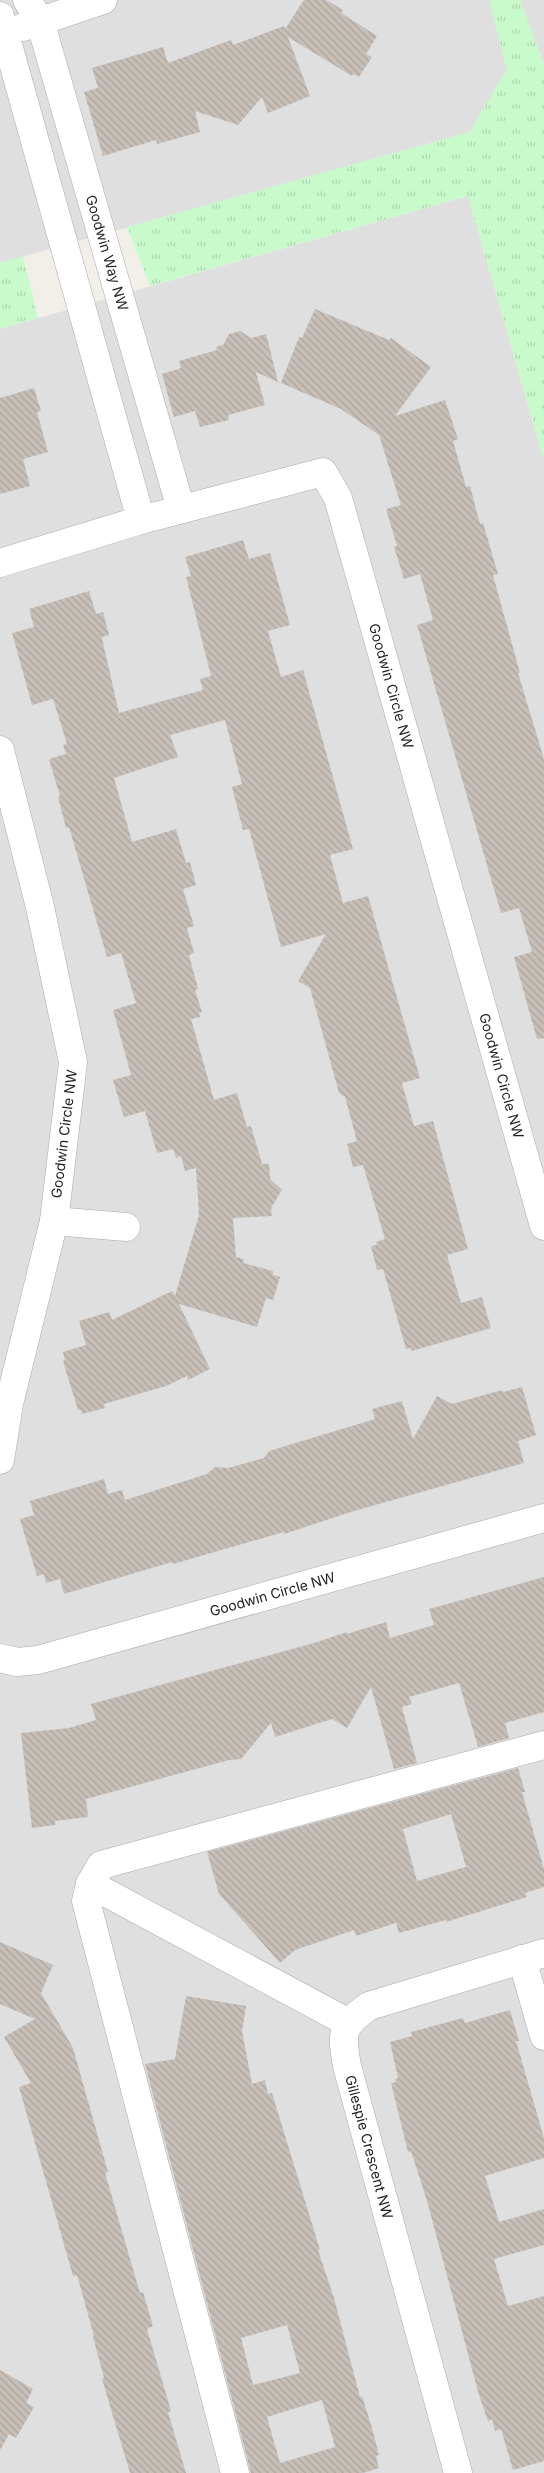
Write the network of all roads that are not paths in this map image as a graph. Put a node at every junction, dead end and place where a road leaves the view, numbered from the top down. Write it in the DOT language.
graph roads {
  1 [pos="103,0"];
  2 [pos="15,22"];
  3 [pos="181,509"];
  4 [pos="141,520"];
  5 [pos="0,562"];
  6 [pos="0,750"];
  7 [pos="54,1221"];
  8 [pos="544,1226"];
  9 [pos="126,1227"];
  10 [pos="0,1460"];
  11 [pos="544,1518"];
  12 [pos="0,1658"];
  13 [pos="544,1745"];
  14 [pos="90,1884"];
  15 [pos="533,1956"];
  16 [pos="347,2022"];
  17 [pos="544,2036"];
  18 [pos="235,2473"];
  19 [pos="458,2473"];
  1 -- 2 [label="street"];
  2 -- 3 [label="street, Goodwin Way NW"];
  2 -- 4 [label="street"];
  3 -- 4 [label="street, Goodwin Circle NW"];
  3 -- 8 [label="street, Goodwin Circle NW"];
  4 -- 5 [label="street, Goodwin Circle NW"];
  6 -- 7 [label="street, Goodwin Circle NW"];
  7 -- 9 [label="street"];
  7 -- 10 [label="street, Goodwin Circle NW"];
  11 -- 12 [label="street, Goodwin Circle NW"];
  13 -- 14 [label="street"];
  14 -- 16 [label="street"];
  14 -- 18 [label="street"];
  15 -- 16 [label="street"];
  15 -- 17 [label="street"];
  16 -- 19 [label="street, Gillespie Crescent NW"];
}
